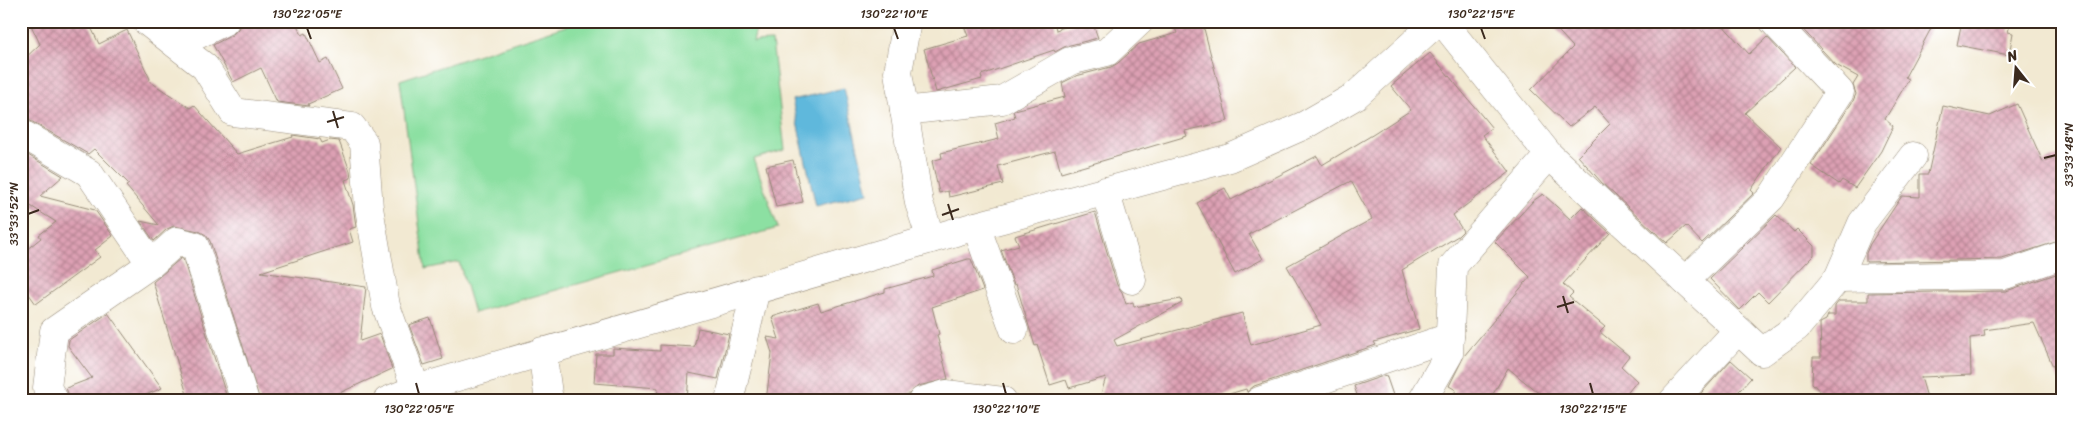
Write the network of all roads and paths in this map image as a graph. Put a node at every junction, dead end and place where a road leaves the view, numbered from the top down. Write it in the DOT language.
graph roads {
  1 [pos="146,21"];
  2 [pos="225,21"];
  3 [pos="907,21"];
  4 [pos="1140,21"];
  5 [pos="1440,21"];
  6 [pos="1773,21"];
  7 [pos="177,46"];
  8 [pos="904,110"];
  9 [pos="21,133"];
  10 [pos="1548,155"];
  11 [pos="1913,156"];
  12 [pos="1105,191"];
  13 [pos="976,226"];
  14 [pos="931,239"];
  15 [pos="2062,255"];
  16 [pos="151,264"];
  17 [pos="1838,278"];
  18 [pos="1132,280"];
  19 [pos="1685,281"];
  20 [pos="756,289"];
  21 [pos="1014,330"];
  22 [pos="1738,330"];
  23 [pos="1450,337"];
  24 [pos="542,351"];
  25 [pos="416,388"];
  26 [pos="388,400"];
  27 [pos="55,401"];
  28 [pos="245,401"];
  29 [pos="549,401"];
  30 [pos="729,401"];
  31 [pos="922,401"];
  32 [pos="1003,401"];
  33 [pos="1260,401"];
  34 [pos="1422,401"];
  35 [pos="1673,401"];
  1 -- 7 [label="street"];
  2 -- 7 [label="street"];
  3 -- 8 [label="street"];
  4 -- 8 [label="street"];
  5 -- 10 [label="street"];
  5 -- 12 [label="street"];
  6 -- 19 [label="street"];
  7 -- 25 [label="street"];
  8 -- 14 [label="street"];
  9 -- 16 [label="street"];
  10 -- 19 [label="street"];
  10 -- 23 [label="street"];
  11 -- 17 [label="street"];
  12 -- 13 [label="street"];
  12 -- 18 [label="street"];
  13 -- 14 [label="street"];
  13 -- 21 [label="street"];
  14 -- 20 [label="street"];
  15 -- 17 [label="street"];
  16 -- 27 [label="street"];
  16 -- 28 [label="street"];
  17 -- 22 [label="street"];
  19 -- 22 [label="street"];
  20 -- 24 [label="street"];
  20 -- 30 [label="street"];
  22 -- 35 [label="street"];
  23 -- 33 [label="street"];
  23 -- 34 [label="street"];
  24 -- 25 [label="street"];
  24 -- 29 [label="street"];
  25 -- 26 [label="street"];
  31 -- 32 [label="street"];
}
